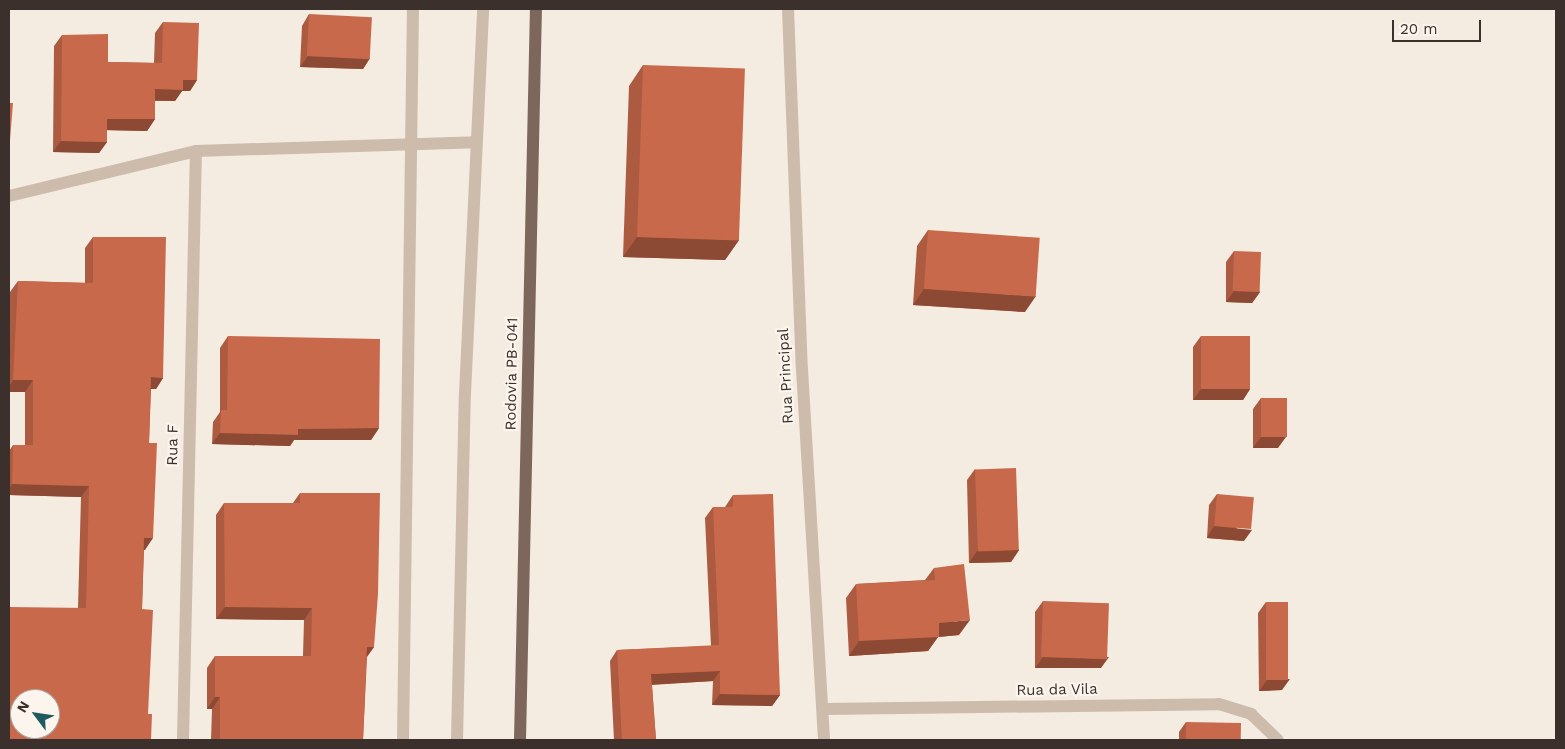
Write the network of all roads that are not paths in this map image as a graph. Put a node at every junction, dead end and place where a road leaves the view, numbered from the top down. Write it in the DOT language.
graph roads {
  1 [pos="413,9"];
  2 [pos="484,9"];
  3 [pos="536,9"];
  4 [pos="788,9"];
  5 [pos="476,142"];
  6 [pos="410,143"];
  7 [pos="196,151"];
  8 [pos="9,196"];
  9 [pos="823,709"];
  10 [pos="183,740"];
  11 [pos="403,740"];
  12 [pos="457,740"];
  13 [pos="520,740"];
  14 [pos="824,740"];
  15 [pos="1278,740"];
  1 -- 6 [label="street"];
  2 -- 5 [label="street"];
  3 -- 13 [label="main road, Rodovia PB-041"];
  4 -- 9 [label="street, Rua Principal"];
  5 -- 6 [label="street"];
  5 -- 12 [label="street"];
  6 -- 7 [label="street"];
  6 -- 11 [label="street"];
  7 -- 8 [label="street"];
  7 -- 10 [label="street, Rua F"];
  9 -- 14 [label="street, Rua Principal"];
  9 -- 15 [label="street, Rua da Vila"];
}
